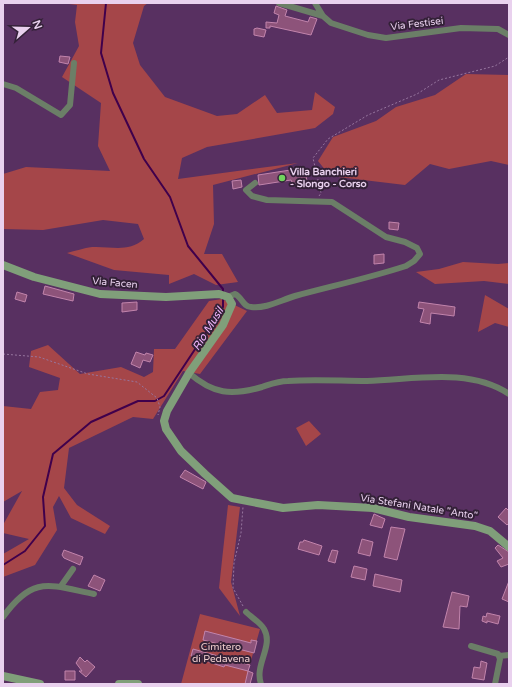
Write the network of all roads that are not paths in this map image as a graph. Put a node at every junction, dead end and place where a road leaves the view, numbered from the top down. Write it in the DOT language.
graph roads {
  1 [pos="279,3"];
  2 [pos="315,3"];
  3 [pos="323,16"];
  4 [pos="509,35"];
  5 [pos="74,63"];
  6 [pos="3,84"];
  7 [pos="255,183"];
  8 [pos="3,265"];
  9 [pos="228,297"];
  10 [pos="189,373"];
  11 [pos="509,394"];
  12 [pos="509,547"];
  13 [pos="73,570"];
  14 [pos="61,586"];
  15 [pos="94,594"];
  16 [pos="246,612"];
  17 [pos="3,617"];
  18 [pos="471,646"];
  19 [pos="509,655"];
  20 [pos="499,656"];
  21 [pos="3,676"];
  22 [pos="40,684"];
  23 [pos="119,684"];
  24 [pos="138,684"];
  25 [pos="261,684"];
  26 [pos="495,684"];
  1 -- 3 [label="street"];
  2 -- 3 [label="street, Via Festisei"];
  3 -- 4 [label="street, Via Festisei"];
  5 -- 6 [label="street"];
  7 -- 9 [label="street"];
  8 -- 9 [label="street, Via Facen"];
  9 -- 10 [label="street, Via Stefani Natale \"Anto\""];
  10 -- 11 [label="street"];
  10 -- 12 [label="street, Via Stefani Natale \"Anto\""];
  13 -- 14 [label="street"];
  14 -- 15 [label="street"];
  14 -- 17 [label="street"];
  16 -- 25 [label="street"];
  18 -- 20 [label="street"];
  19 -- 20 [label="street"];
  20 -- 26 [label="street"];
  21 -- 22 [label="street"];
  23 -- 24 [label="street"];
}
